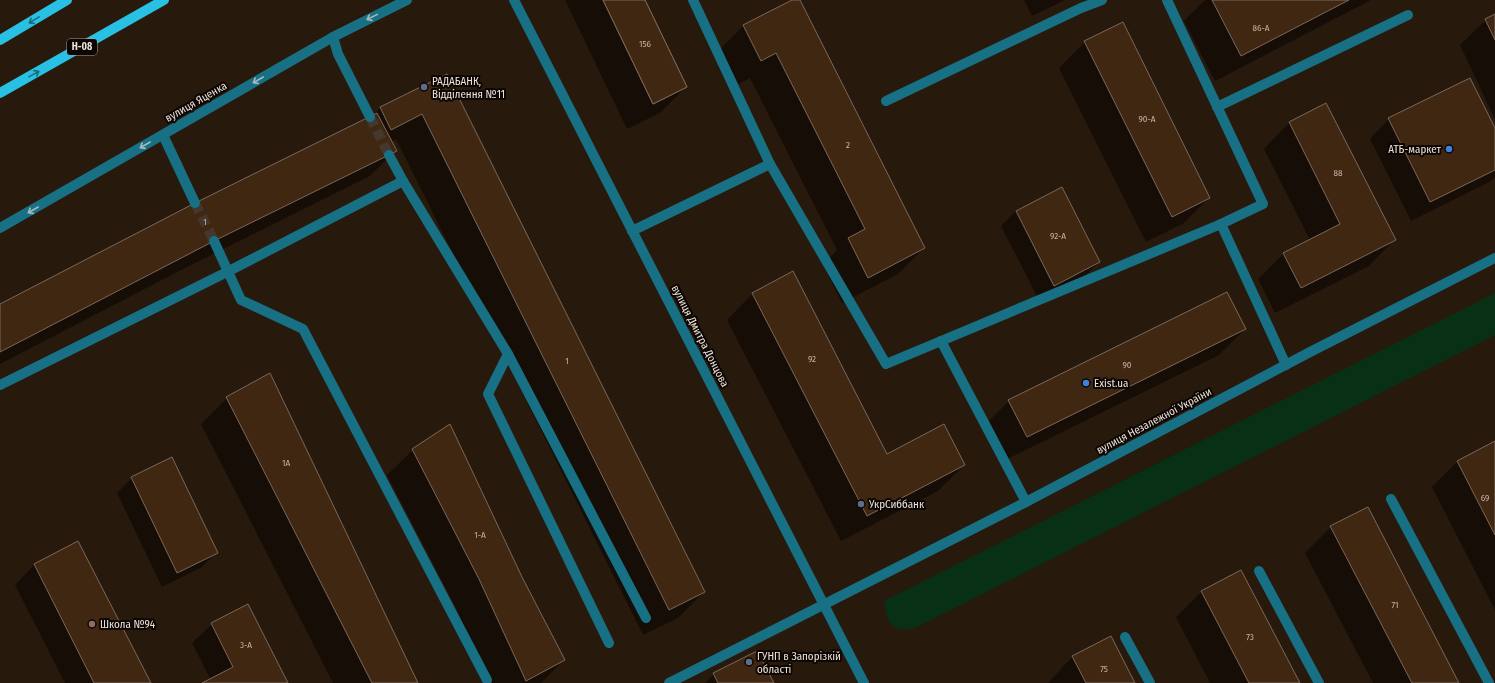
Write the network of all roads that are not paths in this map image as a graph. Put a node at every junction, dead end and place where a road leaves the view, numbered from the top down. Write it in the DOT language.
graph roads {
  1 [pos="67,0"];
  2 [pos="164,0"];
  3 [pos="407,0"];
  4 [pos="514,0"];
  5 [pos="693,0"];
  6 [pos="1102,0"];
  7 [pos="1167,0"];
  8 [pos="1408,15"];
  9 [pos="333,37"];
  10 [pos="0,40"];
  11 [pos="0,93"];
  12 [pos="886,101"];
  13 [pos="1217,107"];
  14 [pos="370,117"];
  15 [pos="163,135"];
  16 [pos="389,155"];
  17 [pos="770,164"];
  18 [pos="403,181"];
  19 [pos="196,203"];
  20 [pos="1220,224"];
  21 [pos="0,228"];
  22 [pos="632,231"];
  23 [pos="214,242"];
  24 [pos="1495,258"];
  25 [pos="227,272"];
  26 [pos="941,341"];
  27 [pos="508,354"];
  28 [pos="1286,365"];
  29 [pos="0,385"];
  30 [pos="1391,499"];
  31 [pos="1026,502"];
  32 [pos="1259,571"];
  33 [pos="825,604"];
  34 [pos="646,618"];
  35 [pos="1125,637"];
  36 [pos="608,643"];
  37 [pos="487,680"];
  38 [pos="669,683"];
  39 [pos="864,683"];
  40 [pos="1150,683"];
  41 [pos="1319,683"];
  42 [pos="1489,683"];
  1 -- 10 [label="main road, one-way"];
  11 -- 2 [label="main road, Н-08, one-way"];
  3 -- 9 [label="street, вулиця Яценка, one-way"];
  4 -- 22 [label="street, вулиця Дмитра Донцова"];
  5 -- 17 [label="street"];
  6 -- 12 [label="street"];
  7 -- 13 [label="street"];
  8 -- 13 [label="street"];
  9 -- 14 [label="street"];
  9 -- 15 [label="street, вулиця Яценка, one-way"];
  13 -- 20 [label="street"];
  15 -- 19 [label="street"];
  15 -- 21 [label="street, вулиця Яценка, one-way"];
  16 -- 18 [label="street"];
  17 -- 22 [label="street"];
  17 -- 26 [label="street"];
  18 -- 25 [label="street"];
  18 -- 27 [label="street"];
  20 -- 26 [label="street"];
  20 -- 28 [label="street"];
  22 -- 33 [label="street, вулиця Дмитра Донцова"];
  23 -- 25 [label="street"];
  24 -- 28 [label="street, вулиця Незалежної України"];
  25 -- 29 [label="street"];
  25 -- 37 [label="street"];
  26 -- 31 [label="street"];
  27 -- 34 [label="street"];
  27 -- 36 [label="street"];
  28 -- 31 [label="street, вулиця Незалежної України"];
  30 -- 42 [label="street"];
  31 -- 33 [label="street, вулиця Незалежної України"];
  32 -- 41 [label="street"];
  33 -- 38 [label="street, вулиця Незалежної України"];
  33 -- 39 [label="street, вулиця Дмитра Донцова"];
  35 -- 40 [label="street"];
}
